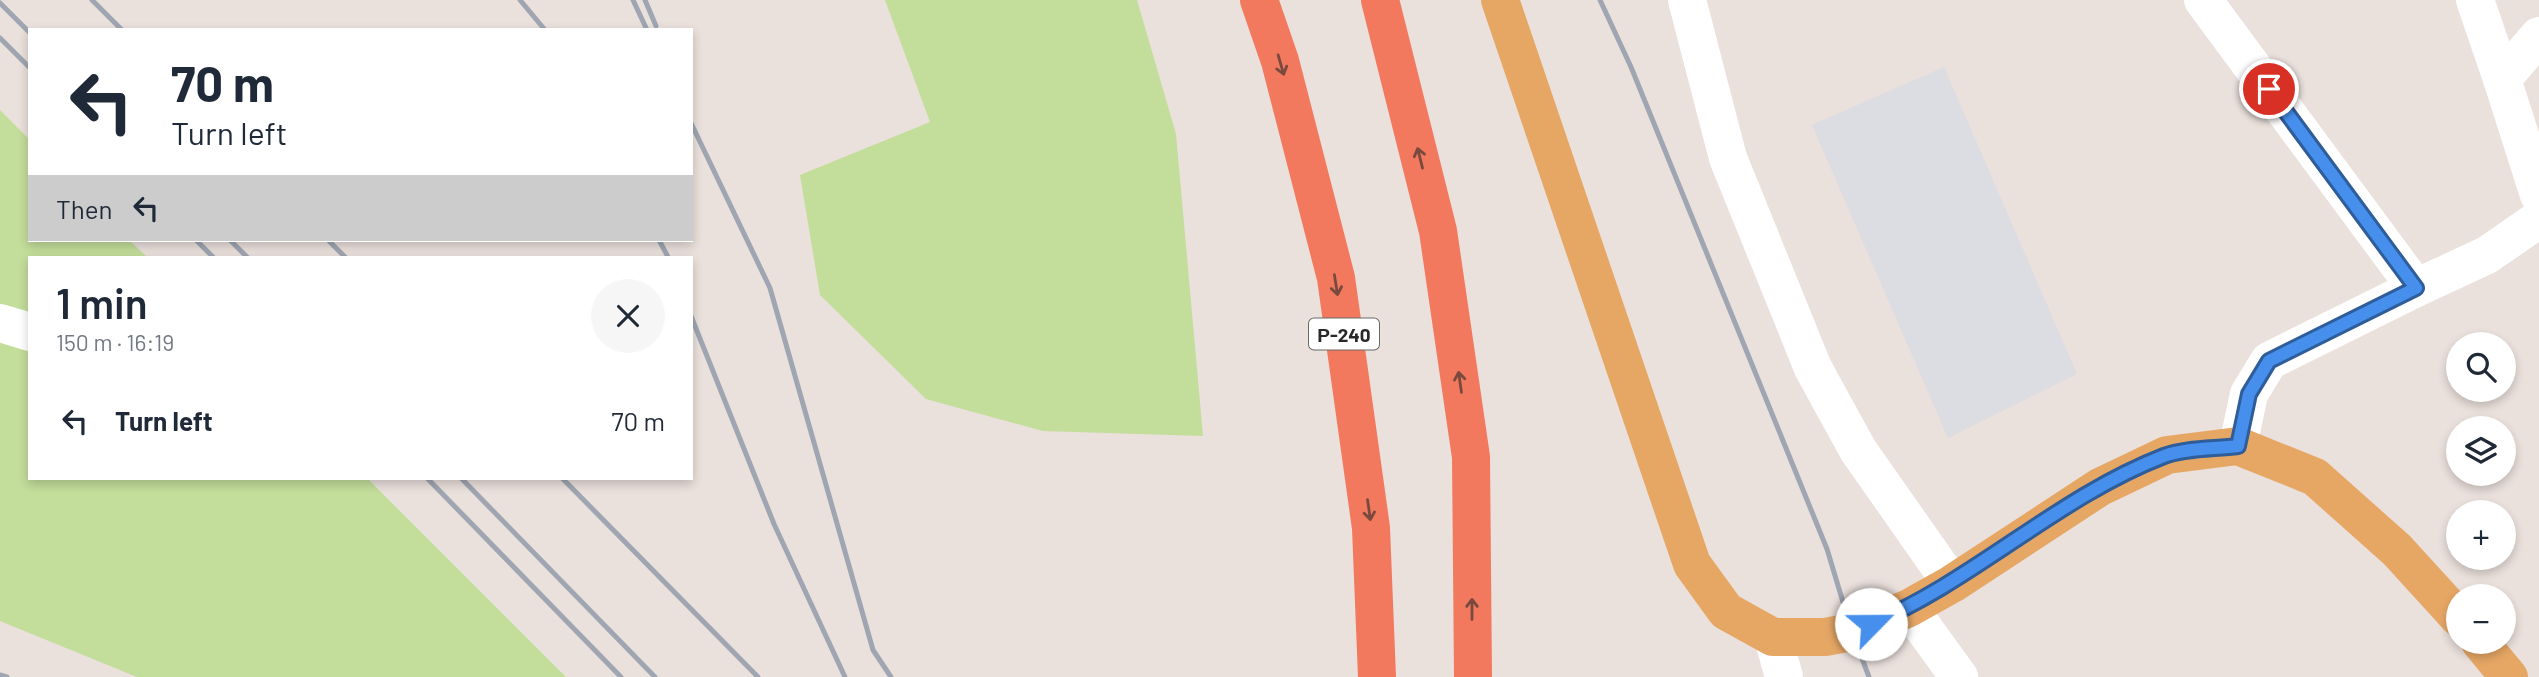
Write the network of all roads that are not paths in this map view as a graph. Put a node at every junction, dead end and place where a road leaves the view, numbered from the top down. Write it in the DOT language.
graph roads {
  1 [pos="1259,0"];
  2 [pos="1380,0"];
  3 [pos="1500,0"];
  4 [pos="1687,0"];
  5 [pos="2203,0"];
  6 [pos="2475,0"];
  7 [pos="2539,36"];
  8 [pos="2502,79"];
  9 [pos="2539,195"];
  10 [pos="2539,219"];
  11 [pos="2416,288"];
  12 [pos="0,323"];
  13 [pos="28,331"];
  14 [pos="2238,446"];
  15 [pos="1952,584"];
  16 [pos="2446,604"];
  17 [pos="1909,608"];
  18 [pos="1773,637"];
  19 [pos="2490,654"];
  20 [pos="1377,677"];
  21 [pos="1473,677"];
  22 [pos="1784,677"];
  23 [pos="1959,677"];
  24 [pos="2509,677"];
  1 -- 20 [label="highway, Р-240, one-way"];
  21 -- 2 [label="highway, one-way"];
  3 -- 18 [label="main road"];
  4 -- 15 [label="street"];
  5 -- 11 [label="street"];
  6 -- 8 [label="street"];
  7 -- 8 [label="street"];
  8 -- 9 [label="street"];
  10 -- 11 [label="street"];
  11 -- 14 [label="street"];
  12 -- 13 [label="street"];
  14 -- 15 [label="main road"];
  14 -- 16 [label="main road"];
  15 -- 17 [label="main road"];
  17 -- 18 [label="main road"];
  17 -- 23 [label="street"];
  18 -- 22 [label="street"];
  19 -- 24 [label="main road"];
}
